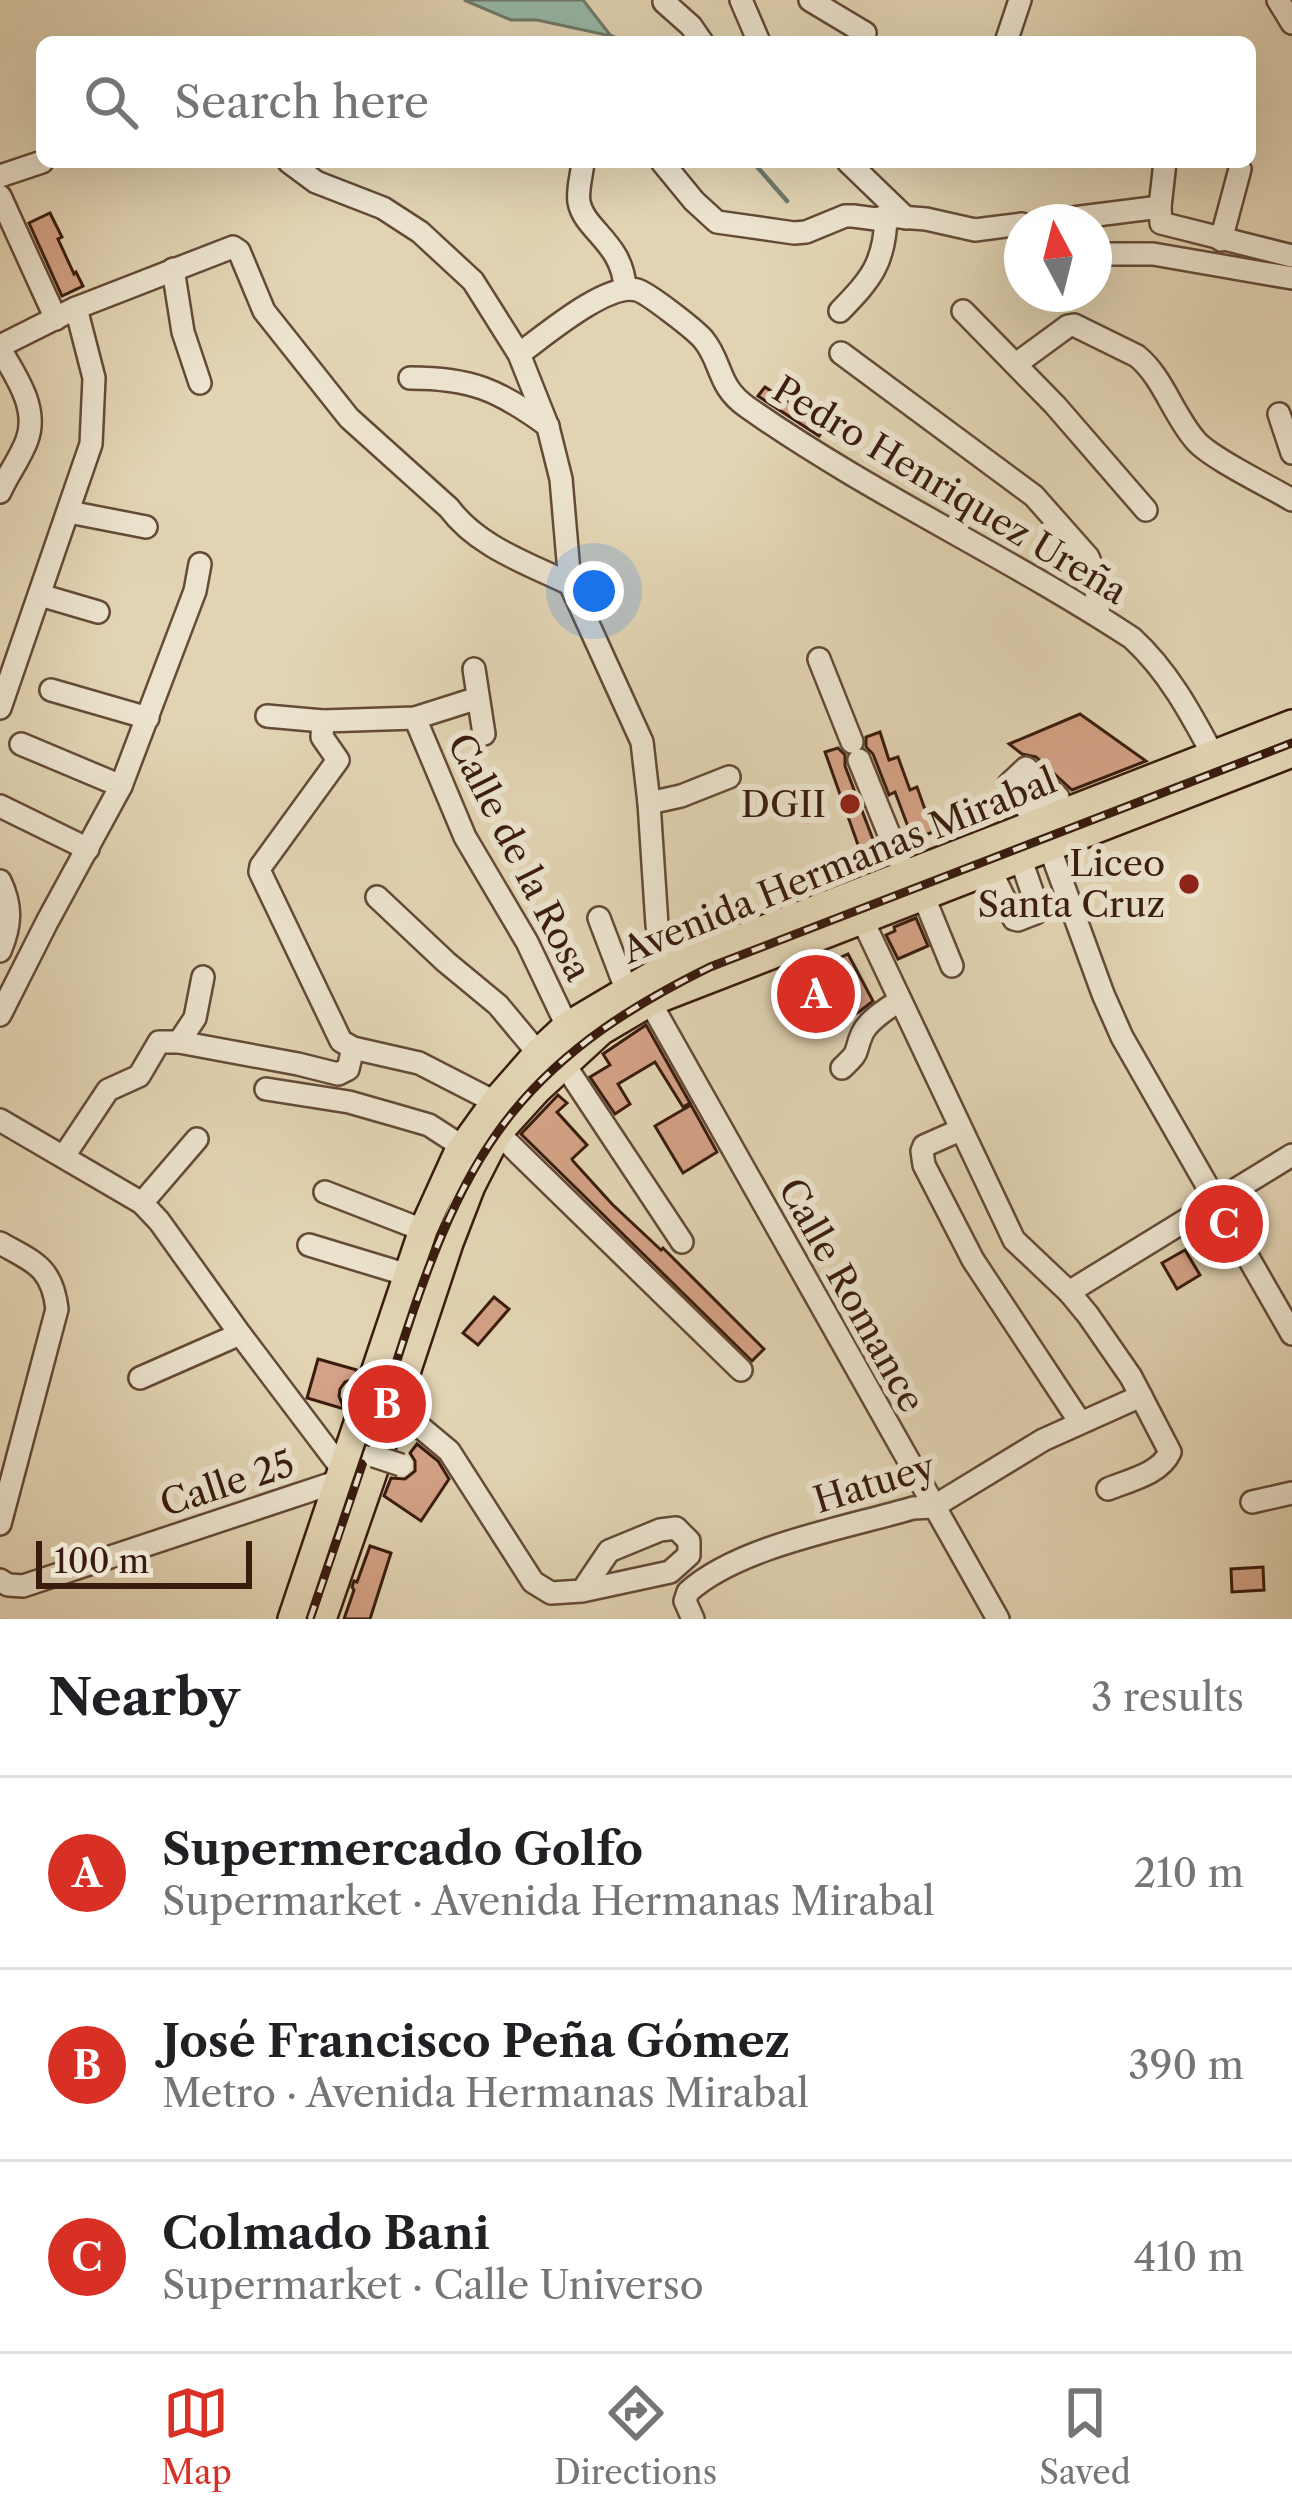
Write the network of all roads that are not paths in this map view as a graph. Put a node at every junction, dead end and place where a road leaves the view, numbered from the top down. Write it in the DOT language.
graph roads {
  1 [pos="741,0"];
  2 [pos="810,0"];
  3 [pos="1020,0"];
  4 [pos="1278,0"];
  5 [pos="664,2"];
  6 [pos="1292,23"];
  7 [pos="865,33"];
  8 [pos="698,36"];
  9 [pos="756,36"];
  10 [pos="1008,36"];
  11 [pos="36,164"];
  12 [pos="297,168"];
  13 [pos="582,168"];
  14 [pos="667,168"];
  15 [pos="853,168"];
  16 [pos="1164,168"];
  17 [pos="1240,169"];
  18 [pos="0,176"];
  19 [pos="0,196"];
  20 [pos="1160,207"];
  21 [pos="1112,213"];
  22 [pos="896,217"];
  23 [pos="1004,226"];
  24 [pos="8,238"];
  25 [pos="1221,240"];
  26 [pos="1112,254"];
  27 [pos="1292,256"];
  28 [pos="173,269"];
  29 [pos="1292,278"];
  30 [pos="625,288"];
  31 [pos="76,308"];
  32 [pos="963,310"];
  33 [pos="840,311"];
  34 [pos="56,319"];
  35 [pos="0,347"];
  36 [pos="841,353"];
  37 [pos="519,354"];
  38 [pos="1016,364"];
  39 [pos="410,378"];
  40 [pos="200,383"];
  41 [pos="1255,405"];
  42 [pos="1285,412"];
  43 [pos="548,427"];
  44 [pos="1292,453"];
  45 [pos="0,492"];
  46 [pos="1292,500"];
  47 [pos="1146,509"];
  48 [pos="69,512"];
  49 [pos="146,527"];
  50 [pos="200,564"];
  51 [pos="570,584"];
  52 [pos="40,595"];
  53 [pos="98,612"];
  54 [pos="1099,616"];
  55 [pos="819,658"];
  56 [pos="474,669"];
  57 [pos="51,690"];
  58 [pos="478,698"];
  59 [pos="0,708"];
  60 [pos="266,716"];
  61 [pos="148,718"];
  62 [pos="415,718"];
  63 [pos="322,721"];
  64 [pos="1292,724"];
  65 [pos="484,734"];
  66 [pos="21,744"];
  67 [pos="1292,753"];
  68 [pos="1213,754"];
  69 [pos="729,777"];
  70 [pos="121,785"];
  71 [pos="649,803"];
  72 [pos="0,806"];
  73 [pos="1043,826"];
  74 [pos="88,849"];
  75 [pos="1020,857"];
  76 [pos="990,869"];
  77 [pos="0,881"];
  78 [pos="914,885"];
  79 [pos="376,897"];
  80 [pos="599,918"];
  81 [pos="862,919"];
  82 [pos="0,951"];
  83 [pos="952,966"];
  84 [pos="665,968"];
  85 [pos="203,977"];
  86 [pos="638,995"];
  87 [pos="900,1000"];
  88 [pos="0,1015"];
  89 [pos="567,1025"];
  90 [pos="179,1042"];
  91 [pos="353,1048"];
  92 [pos="538,1053"];
  93 [pos="564,1064"];
  94 [pos="842,1068"];
  95 [pos="266,1089"];
  96 [pos="495,1102"];
  97 [pos="0,1120"];
  98 [pos="960,1130"];
  99 [pos="498,1133"];
  100 [pos="196,1139"];
  101 [pos="463,1147"];
  102 [pos="1292,1155"];
  103 [pos="64,1156"];
  104 [pos="325,1192"];
  105 [pos="1215,1200"];
  106 [pos="142,1203"];
  107 [pos="423,1230"];
  108 [pos="682,1242"];
  109 [pos="0,1243"];
  110 [pos="309,1245"];
  111 [pos="408,1275"];
  112 [pos="1069,1292"];
  113 [pos="240,1334"];
  114 [pos="1292,1334"];
  115 [pos="741,1370"];
  116 [pos="140,1378"];
  117 [pos="354,1394"];
  118 [pos="1142,1396"];
  119 [pos="393,1406"];
  120 [pos="1081,1422"];
  121 [pos="401,1465"];
  122 [pos="373,1467"];
  123 [pos="340,1475"];
  124 [pos="1108,1489"];
  125 [pos="1292,1493"];
  126 [pos="1252,1502"];
  127 [pos="933,1507"];
  128 [pos="1,1516"];
  129 [pos="0,1580"];
  130 [pos="581,1591"];
  131 [pos="292,1619"];
  132 [pos="322,1619"];
  133 [pos="693,1619"];
  134 [pos="998,1619"];
  1 -- 9 [label="street"];
  2 -- 7 [label="street"];
  3 -- 10 [label="street"];
  4 -- 6 [label="street"];
  5 -- 8 [label="street"];
  11 -- 18 [label="street"];
  12 -- 37 [label="street"];
  13 -- 30 [label="street"];
  14 -- 22 [label="street"];
  15 -- 22 [label="street"];
  16 -- 20 [label="street"];
  17 -- 25 [label="street"];
  19 -- 24 [label="street"];
  20 -- 21 [label="street"];
  20 -- 25 [label="street"];
  22 -- 23 [label="street"];
  22 -- 33 [label="street"];
  24 -- 34 [label="street"];
  25 -- 27 [label="street"];
  26 -- 29 [label="street"];
  28 -- 31 [label="street"];
  28 -- 40 [label="street"];
  28 -- 51 [label="street"];
  30 -- 37 [label="street"];
  30 -- 54 [label="street, Pedro Henriquez Ureña"];
  31 -- 34 [label="street"];
  31 -- 48 [label="street"];
  32 -- 38 [label="street"];
  34 -- 35 [label="street"];
  35 -- 45 [label="street"];
  36 -- 54 [label="street"];
  37 -- 43 [label="street"];
  38 -- 46 [label="street"];
  38 -- 47 [label="street"];
  39 -- 43 [label="street"];
  41 -- 42 [label="street"];
  42 -- 44 [label="street"];
  43 -- 51 [label="street"];
  48 -- 49 [label="street"];
  48 -- 52 [label="street"];
  50 -- 61 [label="street"];
  51 -- 71 [label="street"];
  52 -- 53 [label="street"];
  52 -- 59 [label="street"];
  54 -- 68 [label="street, Pedro Henriquez Ureña"];
  55 -- 78 [label="street"];
  56 -- 58 [label="street"];
  57 -- 61 [label="street"];
  58 -- 62 [label="street"];
  58 -- 65 [label="street"];
  60 -- 63 [label="street"];
  61 -- 70 [label="street"];
  62 -- 63 [label="street"];
  62 -- 89 [label="street, Calle de la Rosa"];
  63 -- 91 [label="street"];
  64 -- 68 [label="main road, Avenida Hermanas Mirabal"];
  66 -- 70 [label="street"];
  67 -- 73 [label="main road, Avenida Hermanas Mirabal"];
  68 -- 73 [label="main road, Avenida Hermanas Mirabal"];
  69 -- 71 [label="street"];
  70 -- 74 [label="street"];
  71 -- 84 [label="street"];
  72 -- 74 [label="street"];
  73 -- 75 [label="main road, Avenida Hermanas Mirabal"];
  73 -- 78 [label="main road, Avenida Hermanas Mirabal"];
  73 -- 105 [label="street"];
  74 -- 88 [label="street"];
  75 -- 76 [label="main road, Avenida Hermanas Mirabal"];
  75 -- 76 [label="street"];
  76 -- 78 [label="main road, Avenida Hermanas Mirabal"];
  77 -- 82 [label="street"];
  78 -- 81 [label="main road, Avenida Hermanas Mirabal"];
  78 -- 83 [label="street"];
  78 -- 84 [label="main road, Avenida Hermanas Mirabal"];
  79 -- 92 [label="street"];
  80 -- 86 [label="street, Calle Romance"];
  81 -- 86 [label="main road, Avenida Hermanas Mirabal"];
  81 -- 87 [label="street"];
  84 -- 86 [label="main road, Avenida Hermanas Mirabal"];
  85 -- 90 [label="street"];
  86 -- 89 [label="main road, Avenida Hermanas Mirabal"];
  86 -- 93 [label="main road, Avenida Hermanas Mirabal"];
  86 -- 127 [label="street, Calle Romance"];
  87 -- 94 [label="street"];
  87 -- 98 [label="street"];
  89 -- 92 [label="main road, Avenida Hermanas Mirabal"];
  90 -- 91 [label="street"];
  90 -- 103 [label="street"];
  91 -- 96 [label="street"];
  92 -- 96 [label="main road, Avenida Hermanas Mirabal"];
  93 -- 99 [label="main road, Avenida Hermanas Mirabal"];
  93 -- 108 [label="street"];
  95 -- 101 [label="street"];
  96 -- 101 [label="main road, Avenida Hermanas Mirabal"];
  97 -- 103 [label="street"];
  98 -- 112 [label="street"];
  98 -- 120 [label="street"];
  99 -- 115 [label="street"];
  99 -- 119 [label="main road, Avenida Hermanas Mirabal"];
  100 -- 106 [label="street"];
  101 -- 107 [label="main road, Avenida Hermanas Mirabal"];
  102 -- 105 [label="street"];
  103 -- 106 [label="street"];
  104 -- 107 [label="street"];
  105 -- 112 [label="street"];
  105 -- 114 [label="street"];
  106 -- 113 [label="street"];
  107 -- 111 [label="main road, Avenida Hermanas Mirabal"];
  109 -- 128 [label="street"];
  110 -- 111 [label="street"];
  111 -- 123 [label="main road, Avenida Hermanas Mirabal"];
  112 -- 118 [label="street"];
  113 -- 116 [label="street"];
  113 -- 123 [label="street"];
  117 -- 119 [label="street, bridge"];
  118 -- 120 [label="street, Hatuey"];
  118 -- 124 [label="street"];
  119 -- 122 [label="main road, Avenida Hermanas Mirabal"];
  119 -- 130 [label="street"];
  120 -- 127 [label="street, Hatuey"];
  121 -- 122 [label="street, bridge"];
  122 -- 123 [label="street"];
  122 -- 132 [label="main road, Avenida Hermanas Mirabal"];
  123 -- 129 [label="street, Calle 25"];
  123 -- 131 [label="main road, Avenida Hermanas Mirabal"];
  125 -- 126 [label="street"];
  127 -- 133 [label="street, Hatuey"];
  127 -- 134 [label="street, Calle Romance"];
  130 -- 130 [label="street"];
}
